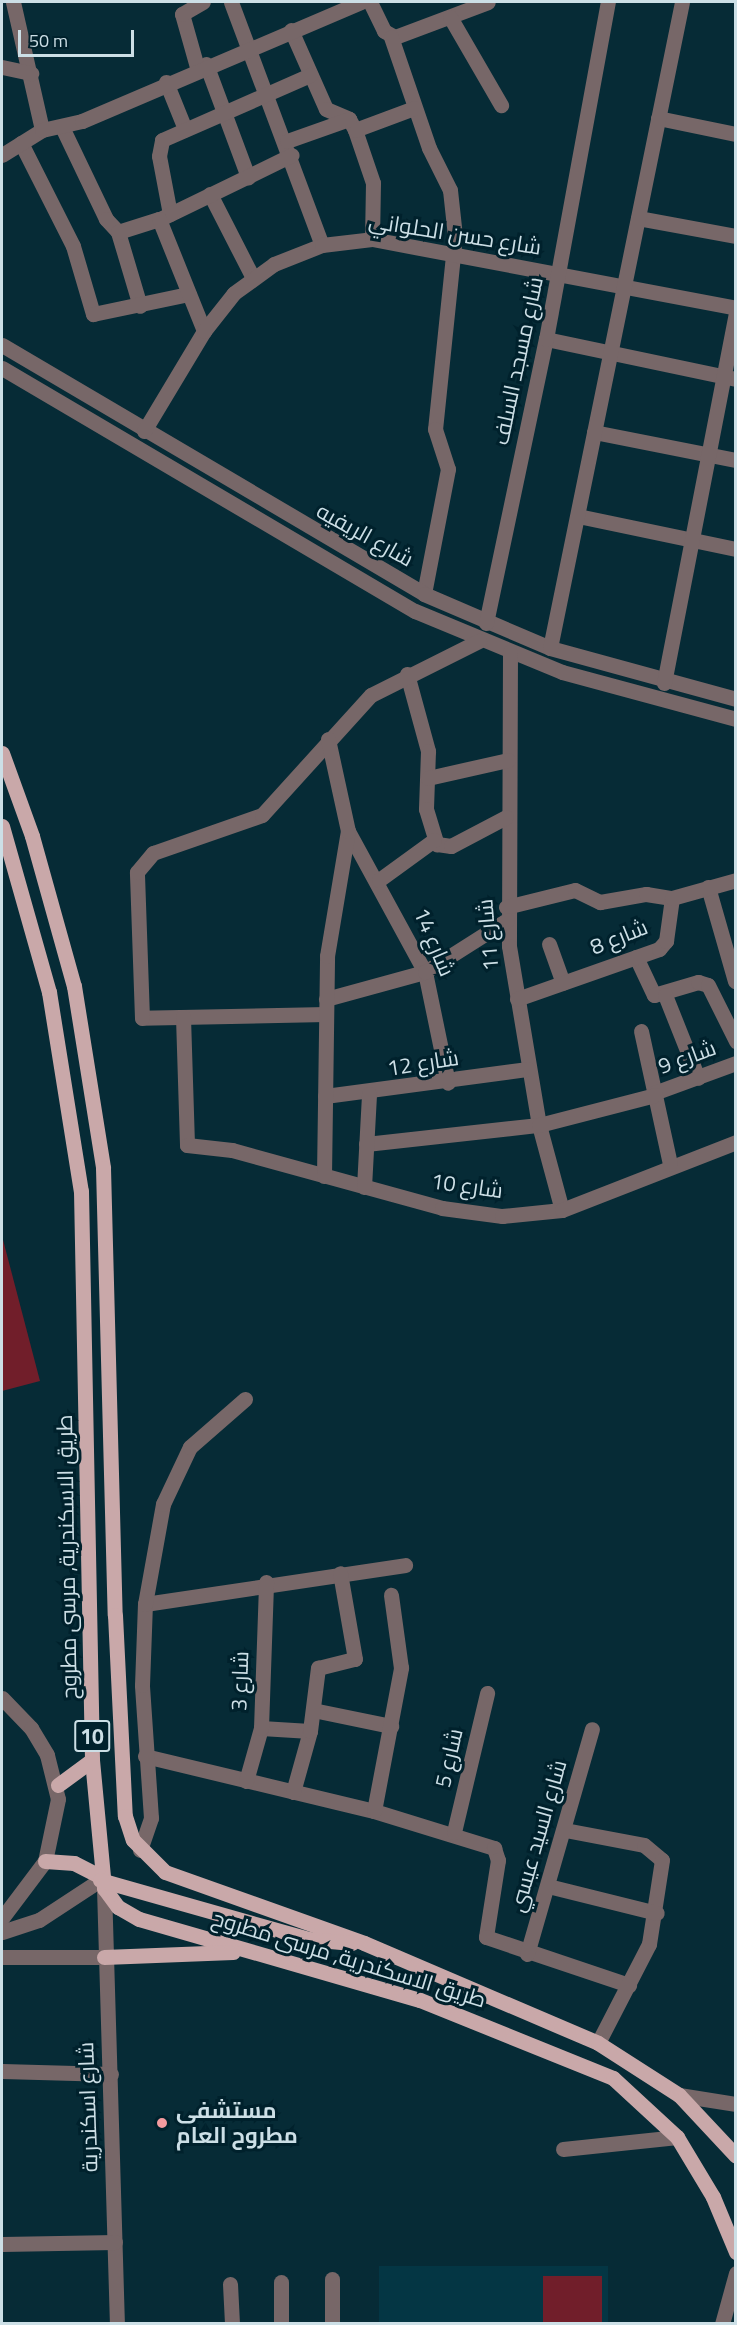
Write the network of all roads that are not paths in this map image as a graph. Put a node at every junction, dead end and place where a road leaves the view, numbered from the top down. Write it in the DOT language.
graph roads {
  1 [pos="14,2"];
  2 [pos="203,2"];
  3 [pos="231,2"];
  4 [pos="361,2"];
  5 [pos="370,2"];
  6 [pos="608,2"];
  7 [pos="682,2"];
  8 [pos="478,3"];
  9 [pos="450,17"];
  10 [pos="291,30"];
  11 [pos="391,37"];
  12 [pos="249,46"];
  13 [pos="202,66"];
  14 [pos="2,67"];
  15 [pos="31,73"];
  16 [pos="310,75"];
  17 [pos="166,82"];
  18 [pos="267,93"];
  19 [pos="501,105"];
  20 [pos="414,108"];
  21 [pos="224,112"];
  22 [pos="658,118"];
  23 [pos="352,124"];
  24 [pos="62,127"];
  25 [pos="185,129"];
  26 [pos="42,130"];
  27 [pos="735,134"];
  28 [pos="21,142"];
  29 [pos="290,148"];
  30 [pos="2,155"];
  31 [pos="248,177"];
  32 [pos="210,194"];
  33 [pos="164,217"];
  34 [pos="638,219"];
  35 [pos="118,232"];
  36 [pos="735,236"];
  37 [pos="372,239"];
  38 [pos="322,245"];
  39 [pos="455,255"];
  40 [pos="559,274"];
  41 [pos="252,278"];
  42 [pos="624,287"];
  43 [pos="189,294"];
  44 [pos="140,306"];
  45 [pos="735,308"];
  46 [pos="735,314"];
  47 [pos="204,330"];
  48 [pos="546,339"];
  49 [pos="2,345"];
  50 [pos="610,353"];
  51 [pos="2,368"];
  52 [pos="730,378"];
  53 [pos="144,430"];
  54 [pos="594,432"];
  55 [pos="708,455"];
  56 [pos="735,460"];
  57 [pos="578,516"];
  58 [pos="317,535"];
  59 [pos="692,540"];
  60 [pos="735,549"];
  61 [pos="306,552"];
  62 [pos="424,594"];
  63 [pos="486,623"];
  64 [pos="479,640"];
  65 [pos="550,648"];
  66 [pos="510,652"];
  67 [pos="407,674"];
  68 [pos="664,683"];
  69 [pos="735,699"];
  70 [pos="735,719"];
  71 [pos="328,739"];
  72 [pos="2,753"];
  73 [pos="508,760"];
  74 [pos="428,778"];
  75 [pos="506,817"];
  76 [pos="2,826"];
  77 [pos="348,831"];
  78 [pos="434,840"];
  79 [pos="379,880"];
  80 [pos="735,880"];
  81 [pos="708,888"];
  82 [pos="672,898"];
  83 [pos="506,913"];
  84 [pos="549,944"];
  85 [pos="636,957"];
  86 [pos="425,972"];
  87 [pos="735,981"];
  88 [pos="562,983"];
  89 [pos="711,991"];
  90 [pos="665,995"];
  91 [pos="517,999"];
  92 [pos="326,1006"];
  93 [pos="183,1017"];
  94 [pos="641,1031"];
  95 [pos="735,1041"];
  96 [pos="735,1063"];
  97 [pos="528,1069"];
  98 [pos="698,1078"];
  99 [pos="448,1083"];
  100 [pos="369,1094"];
  101 [pos="654,1094"];
  102 [pos="325,1096"];
  103 [pos="539,1125"];
  104 [pos="735,1142"];
  105 [pos="366,1144"];
  106 [pos="670,1164"];
  107 [pos="324,1176"];
  108 [pos="364,1187"];
  109 [pos="562,1210"];
  110 [pos="245,1399"];
  111 [pos="405,1565"];
  112 [pos="340,1573"];
  113 [pos="266,1582"];
  114 [pos="391,1595"];
  115 [pos="145,1604"];
  116 [pos="487,1693"];
  117 [pos="2,1698"];
  118 [pos="313,1710"];
  119 [pos="391,1726"];
  120 [pos="261,1728"];
  121 [pos="592,1729"];
  122 [pos="310,1731"];
  123 [pos="145,1756"];
  124 [pos="92,1760"];
  125 [pos="246,1781"];
  126 [pos="58,1785"];
  127 [pos="292,1792"];
  128 [pos="374,1811"];
  129 [pos="565,1830"];
  130 [pos="454,1832"];
  131 [pos="140,1850"];
  132 [pos="45,1861"];
  133 [pos="101,1882"];
  134 [pos="548,1886"];
  135 [pos="657,1913"];
  136 [pos="2,1918"];
  137 [pos="2,1932"];
  138 [pos="364,1943"];
  139 [pos="246,1952"];
  140 [pos="527,1954"];
  141 [pos="2,1957"];
  142 [pos="104,1957"];
  143 [pos="629,1985"];
  144 [pos="598,2043"];
  145 [pos="2,2071"];
  146 [pos="111,2074"];
  147 [pos="679,2096"];
  148 [pos="735,2104"];
  149 [pos="677,2137"];
  150 [pos="563,2149"];
  151 [pos="735,2156"];
  152 [pos="115,2242"];
  153 [pos="2,2244"];
  154 [pos="735,2252"];
  155 [pos="735,2273"];
  156 [pos="332,2279"];
  157 [pos="281,2282"];
  158 [pos="230,2284"];
  159 [pos="117,2324"];
  160 [pos="232,2324"];
  161 [pos="281,2324"];
  162 [pos="332,2324"];
  163 [pos="722,2324"];
  1 -- 15 [label="street"];
  2 -- 13 [label="street"];
  3 -- 12 [label="street"];
  4 -- 10 [label="street"];
  5 -- 11 [label="street"];
  6 -- 40 [label="street, شارع مسجد السلف"];
  7 -- 22 [label="street"];
  8 -- 9 [label="street"];
  9 -- 11 [label="street"];
  9 -- 19 [label="street"];
  10 -- 12 [label="street"];
  10 -- 16 [label="street"];
  11 -- 20 [label="street"];
  12 -- 13 [label="street"];
  12 -- 18 [label="street"];
  13 -- 17 [label="street"];
  13 -- 21 [label="street"];
  14 -- 15 [label="street"];
  15 -- 26 [label="street"];
  16 -- 18 [label="street"];
  16 -- 23 [label="street"];
  17 -- 24 [label="street"];
  17 -- 25 [label="street"];
  18 -- 21 [label="street"];
  18 -- 29 [label="street"];
  20 -- 23 [label="street"];
  20 -- 39 [label="street"];
  21 -- 25 [label="street"];
  21 -- 31 [label="street"];
  22 -- 27 [label="street"];
  22 -- 34 [label="street"];
  23 -- 29 [label="street"];
  23 -- 37 [label="street"];
  24 -- 26 [label="street"];
  24 -- 35 [label="street"];
  25 -- 33 [label="street"];
  26 -- 28 [label="street"];
  28 -- 30 [label="street"];
  28 -- 44 [label="street"];
  29 -- 31 [label="street"];
  29 -- 38 [label="street"];
  31 -- 32 [label="street"];
  32 -- 33 [label="street"];
  32 -- 41 [label="street"];
  33 -- 35 [label="street"];
  33 -- 43 [label="street"];
  34 -- 36 [label="street"];
  34 -- 42 [label="street"];
  35 -- 44 [label="street"];
  37 -- 38 [label="street, شارع حسن الحلواني"];
  37 -- 39 [label="street, شارع حسن الحلواني"];
  38 -- 41 [label="street, شارع حسن الحلواني"];
  39 -- 40 [label="street, شارع حسن الحلواني"];
  39 -- 62 [label="street"];
  40 -- 42 [label="street, شارع حسن الحلواني"];
  40 -- 48 [label="street, شارع مسجد السلف"];
  41 -- 47 [label="street, شارع حسن الحلواني"];
  42 -- 45 [label="street, شارع حسن الحلواني"];
  42 -- 50 [label="street"];
  43 -- 44 [label="street"];
  43 -- 47 [label="street"];
  46 -- 52 [label="street"];
  47 -- 53 [label="street, شارع حسن الحلواني"];
  48 -- 50 [label="street"];
  48 -- 63 [label="street, شارع مسجد السلف"];
  49 -- 53 [label="street, شارع الريفيه"];
  50 -- 52 [label="street"];
  50 -- 54 [label="street"];
  51 -- 61 [label="street, شارع الريفيه"];
  52 -- 55 [label="street"];
  53 -- 58 [label="street, شارع الريفيه"];
  54 -- 55 [label="street"];
  54 -- 57 [label="street"];
  55 -- 56 [label="street"];
  55 -- 59 [label="street"];
  57 -- 59 [label="street"];
  57 -- 65 [label="street"];
  58 -- 61 [label="street"];
  58 -- 62 [label="street, شارع الريفيه"];
  59 -- 60 [label="street"];
  59 -- 68 [label="street"];
  61 -- 64 [label="street, شارع الريفيه"];
  62 -- 63 [label="street, شارع الريفيه"];
  63 -- 65 [label="street, شارع الريفيه"];
  64 -- 66 [label="street, شارع الريفيه"];
  64 -- 67 [label="street"];
  65 -- 68 [label="street, شارع الريفيه"];
  66 -- 70 [label="street, شارع الريفيه"];
  66 -- 73 [label="street, شارع 11"];
  67 -- 71 [label="street"];
  67 -- 74 [label="street"];
  68 -- 69 [label="street, شارع الريفيه"];
  71 -- 77 [label="street"];
  71 -- 93 [label="street"];
  72 -- 131 [label="main road, طريق الاسكندرية, مرسى مطروح / 10"];
  73 -- 74 [label="street"];
  73 -- 75 [label="street, شارع 11"];
  74 -- 78 [label="street"];
  75 -- 78 [label="street"];
  75 -- 83 [label="street, شارع 11"];
  76 -- 124 [label="main road, طريق الاسكندرية, مرسى مطروح / 10"];
  77 -- 79 [label="street, شارع 14"];
  77 -- 92 [label="street"];
  78 -- 79 [label="street"];
  79 -- 86 [label="street, شارع 14"];
  80 -- 81 [label="street"];
  81 -- 82 [label="street"];
  81 -- 87 [label="street"];
  82 -- 83 [label="street"];
  82 -- 85 [label="street, شارع 8"];
  83 -- 86 [label="street"];
  83 -- 91 [label="street, شارع 11"];
  84 -- 88 [label="street"];
  85 -- 88 [label="street, شارع 8"];
  85 -- 90 [label="street"];
  86 -- 92 [label="street"];
  86 -- 99 [label="street, شارع 14"];
  87 -- 89 [label="street"];
  88 -- 91 [label="street, شارع 8"];
  89 -- 90 [label="street"];
  89 -- 95 [label="street"];
  90 -- 98 [label="street"];
  91 -- 97 [label="street, شارع 11"];
  92 -- 93 [label="street"];
  92 -- 102 [label="street"];
  93 -- 107 [label="street, شارع 10"];
  94 -- 101 [label="street"];
  96 -- 98 [label="street, شارع 9"];
  97 -- 99 [label="street, شارع 12"];
  97 -- 103 [label="street, شارع 11"];
  98 -- 101 [label="street, شارع 9"];
  99 -- 100 [label="street, شارع 12"];
  100 -- 102 [label="street, شارع 12"];
  100 -- 105 [label="street"];
  101 -- 103 [label="street, شارع 9"];
  101 -- 106 [label="street"];
  102 -- 107 [label="street"];
  103 -- 105 [label="street, شارع 9"];
  103 -- 109 [label="street, شارع 11"];
  104 -- 106 [label="street, شارع 10"];
  105 -- 108 [label="street"];
  106 -- 109 [label="street, شارع 10"];
  107 -- 108 [label="street, شارع 10"];
  108 -- 109 [label="street, شارع 10"];
  110 -- 115 [label="street"];
  111 -- 112 [label="street"];
  112 -- 113 [label="street"];
  112 -- 118 [label="street"];
  113 -- 115 [label="street"];
  113 -- 120 [label="street, شارع 3"];
  114 -- 119 [label="street"];
  115 -- 123 [label="street"];
  116 -- 130 [label="street, شارع 5"];
  117 -- 126 [label="street"];
  118 -- 119 [label="street"];
  118 -- 122 [label="street"];
  119 -- 128 [label="street"];
  120 -- 122 [label="street"];
  120 -- 125 [label="street, شارع 3"];
  121 -- 129 [label="street, شارع السيد عيسي"];
  122 -- 127 [label="street"];
  123 -- 125 [label="street"];
  123 -- 131 [label="street"];
  124 -- 126 [label="main road"];
  124 -- 133 [label="main road, طريق الاسكندرية, مرسى مطروح / 10"];
  125 -- 127 [label="street"];
  126 -- 132 [label="street"];
  127 -- 128 [label="street"];
  128 -- 130 [label="street"];
  129 -- 134 [label="street, شارع السيد عيسي"];
  129 -- 135 [label="street"];
  130 -- 140 [label="street"];
  131 -- 138 [label="main road, طريق الاسكندرية, مرسى مطروح / 10"];
  132 -- 133 [label="main road"];
  132 -- 136 [label="street"];
  133 -- 137 [label="street"];
  133 -- 138 [label="main road"];
  133 -- 139 [label="main road, طريق الاسكندرية, مرسى مطروح"];
  133 -- 142 [label="street, شارع اسكندرية"];
  134 -- 135 [label="street"];
  134 -- 140 [label="street, شارع السيد عيسي"];
  135 -- 143 [label="street"];
  138 -- 144 [label="main road, طريق الاسكندرية, مرسى مطروح / 10"];
  139 -- 142 [label="main road"];
  139 -- 149 [label="main road, طريق الاسكندرية, مرسى مطروح"];
  140 -- 143 [label="street"];
  141 -- 142 [label="street"];
  142 -- 146 [label="street, شارع اسكندرية"];
  143 -- 144 [label="street"];
  144 -- 147 [label="main road, طريق الاسكندرية, مرسى مطروح / 10"];
  145 -- 146 [label="street"];
  146 -- 152 [label="street, شارع اسكندرية"];
  147 -- 148 [label="street"];
  147 -- 151 [label="main road, طريق الاسكندرية, مرسى مطروح / 10"];
  149 -- 150 [label="street"];
  149 -- 154 [label="main road, طريق الاسكندرية, مرسى مطروح"];
  152 -- 153 [label="street"];
  152 -- 159 [label="street, شارع اسكندرية"];
  155 -- 163 [label="street"];
  156 -- 162 [label="street"];
  157 -- 161 [label="street"];
  158 -- 160 [label="street"];
}
